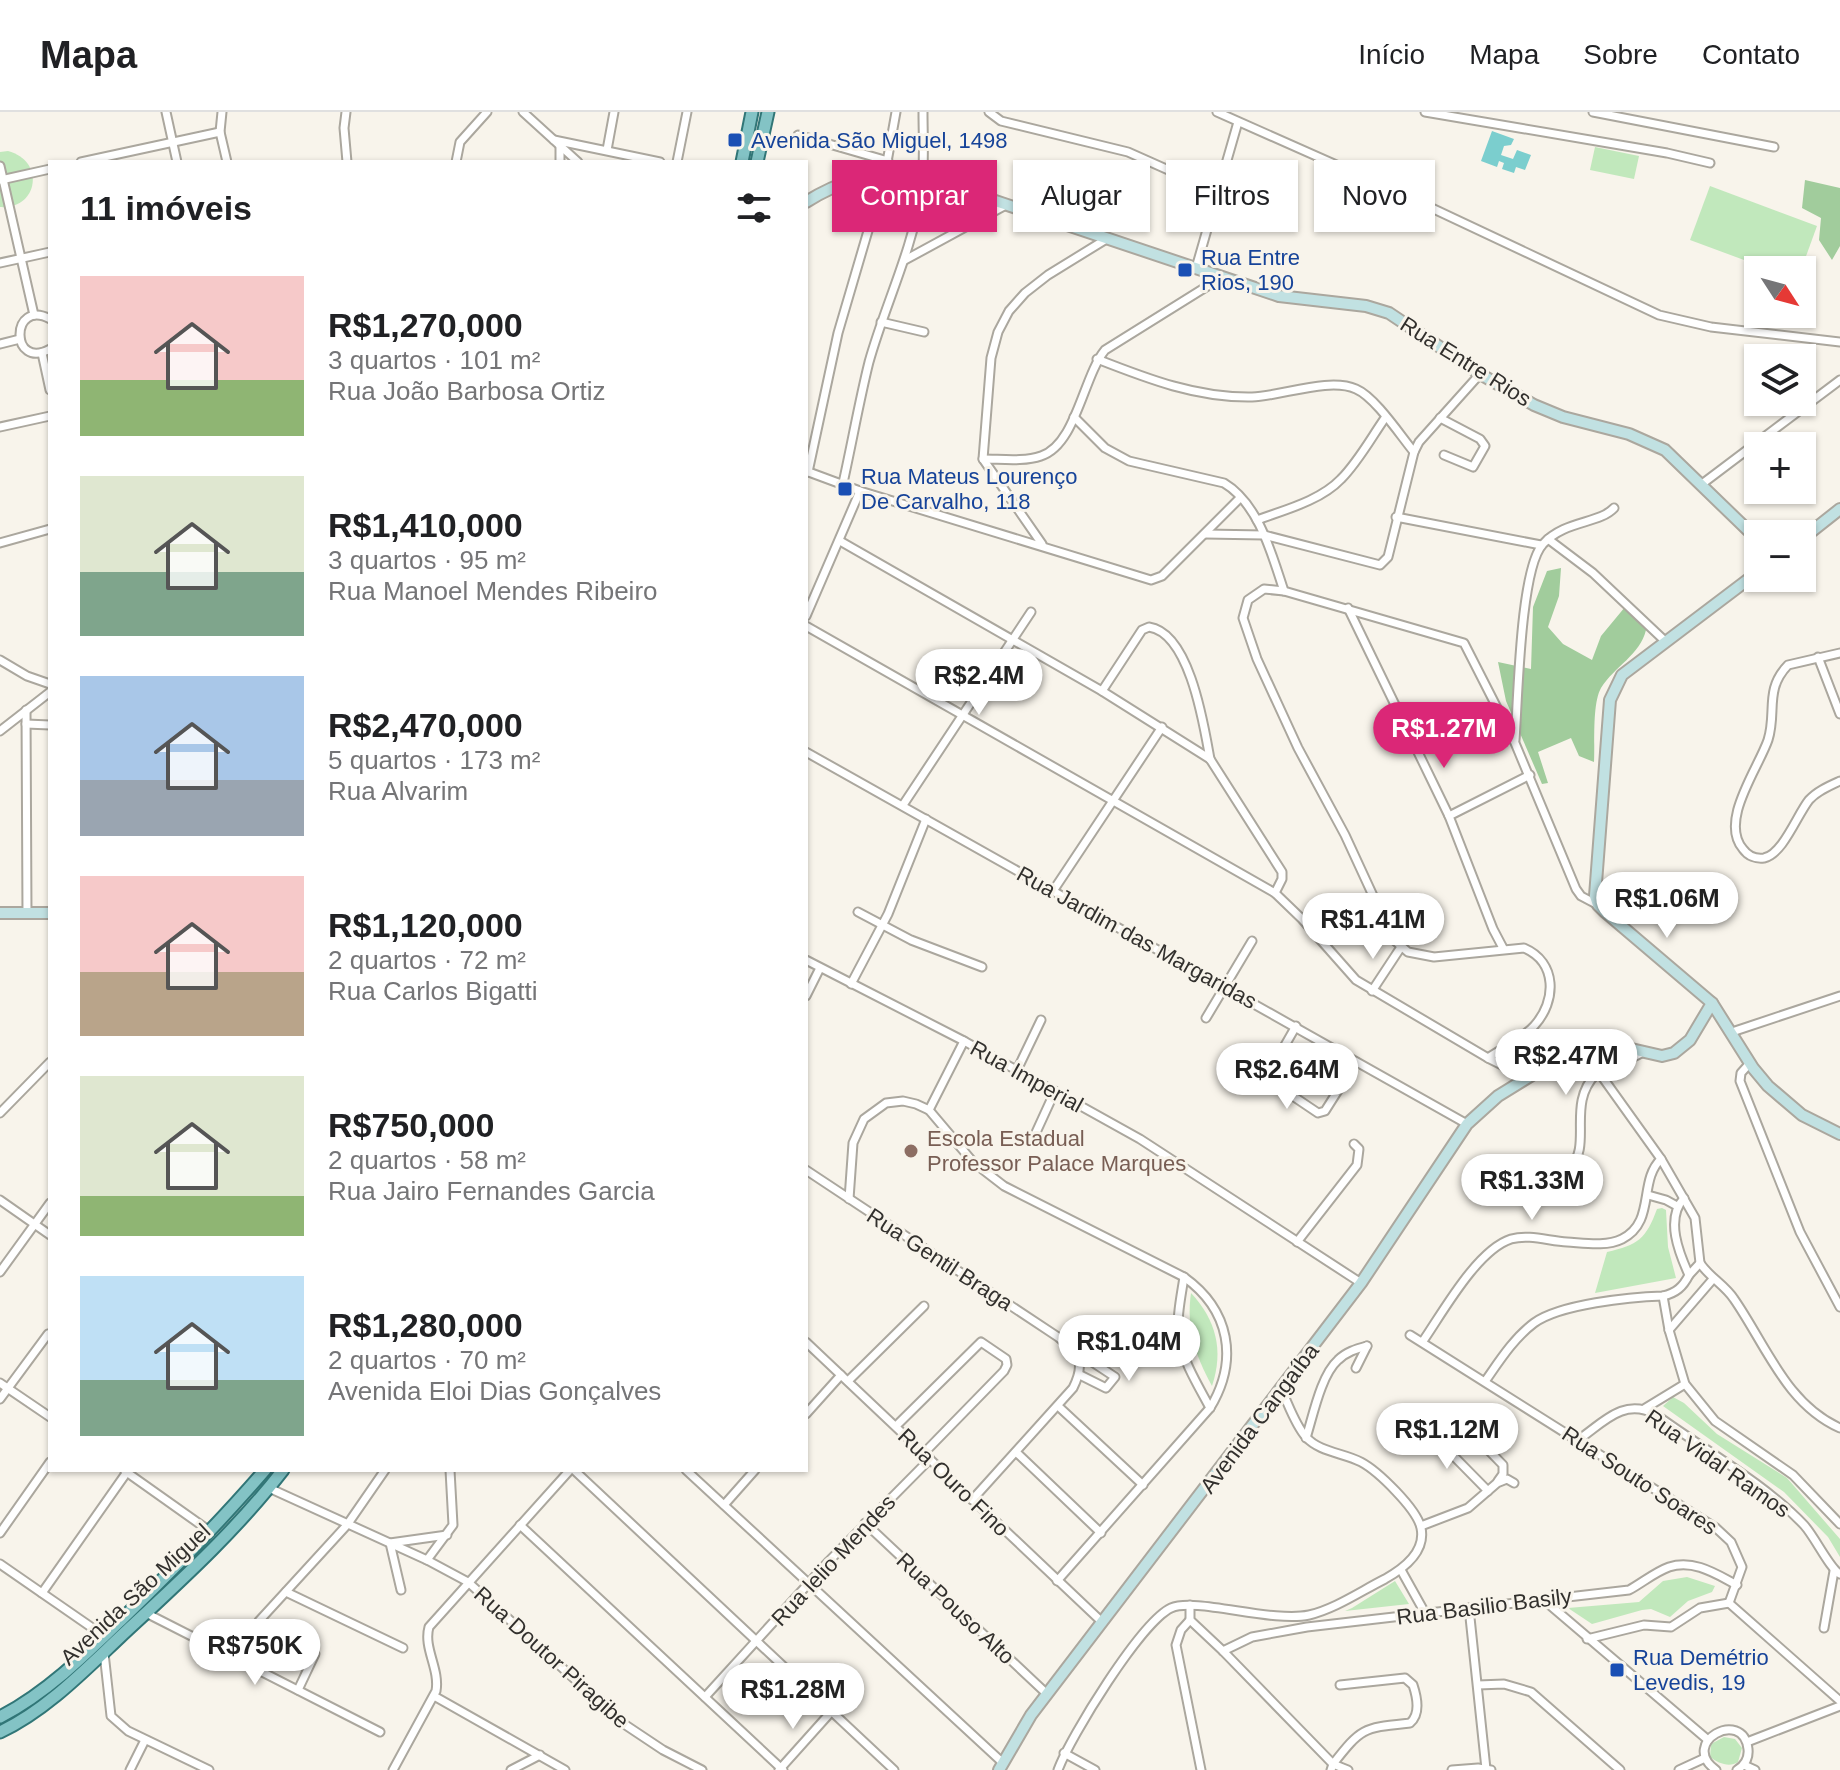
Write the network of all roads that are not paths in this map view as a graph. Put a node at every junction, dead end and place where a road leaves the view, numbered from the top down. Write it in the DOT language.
graph roads {
  1 [pos="166,112"];
  2 [pos="222,112"];
  3 [pos="346,112"];
  4 [pos="487,112"];
  5 [pos="524,112"];
  6 [pos="614,112"];
  7 [pos="687,112"];
  8 [pos="752,112"];
  9 [pos="768,112"];
  10 [pos="896,112"];
  11 [pos="923,112"];
  12 [pos="989,112"];
  13 [pos="1217,112"];
  14 [pos="1425,112"];
  15 [pos="1593,112"];
  16 [pos="1238,122"];
  17 [pos="220,132"];
  18 [pos="798,135"];
  19 [pos="173,141"];
  20 [pos="557,142"];
  21 [pos="1774,147"];
  22 [pos="607,150"];
  23 [pos="90,160"];
  24 [pos="177,160"];
  25 [pos="227,160"];
  26 [pos="347,160"];
  27 [pos="456,160"];
  28 [pos="560,160"];
  29 [pos="576,160"];
  30 [pos="651,160"];
  31 [pos="677,160"];
  32 [pos="742,160"];
  33 [pos="757,160"];
  34 [pos="866,160"];
  35 [pos="891,160"];
  36 [pos="918,160"];
  37 [pos="1228,160"];
  38 [pos="1710,163"];
  39 [pos="0,166"];
  40 [pos="48,169"];
  41 [pos="1166,169"];
  42 [pos="1,180"];
  43 [pos="832,190"];
  44 [pos="997,200"];
  45 [pos="808,201"];
  46 [pos="1008,204"];
  47 [pos="870,232"];
  48 [pos="913,232"];
  49 [pos="1208,232"];
  50 [pos="1108,238"];
  51 [pos="48,252"];
  52 [pos="20,259"];
  53 [pos="905,261"];
  54 [pos="0,263"];
  55 [pos="1196,268"];
  56 [pos="1222,277"];
  57 [pos="34,315"];
  58 [pos="48,318"];
  59 [pos="881,322"];
  60 [pos="924,332"];
  61 [pos="20,339"];
  62 [pos="1840,342"];
  63 [pos="0,344"];
  64 [pos="46,351"];
  65 [pos="1097,359"];
  66 [pos="1480,374"];
  67 [pos="1840,380"];
  68 [pos="48,416"];
  69 [pos="1074,417"];
  70 [pos="1385,418"];
  71 [pos="1440,418"];
  72 [pos="0,427"];
  73 [pos="1414,452"];
  74 [pos="1444,455"];
  75 [pos="983,459"];
  76 [pos="808,467"];
  77 [pos="808,471"];
  78 [pos="843,483"];
  79 [pos="1702,484"];
  80 [pos="860,491"];
  81 [pos="1240,498"];
  82 [pos="1614,508"];
  83 [pos="1840,509"];
  84 [pos="1396,517"];
  85 [pos="1257,520"];
  86 [pos="1835,521"];
  87 [pos="1744,526"];
  88 [pos="48,530"];
  89 [pos="1816,531"];
  90 [pos="1205,534"];
  91 [pos="1264,535"];
  92 [pos="1548,539"];
  93 [pos="840,541"];
  94 [pos="0,543"];
  95 [pos="1541,545"];
  96 [pos="1043,546"];
  97 [pos="1744,582"];
  98 [pos="1284,591"];
  99 [pos="1348,608"];
  100 [pos="808,612"];
  101 [pos="1031,612"];
  102 [pos="808,627"];
  103 [pos="1011,640"];
  104 [pos="1665,641"];
  105 [pos="1840,653"];
  106 [pos="1818,657"];
  107 [pos="0,660"];
  108 [pos="48,683"];
  109 [pos="1102,691"];
  110 [pos="48,694"];
  111 [pos="26,710"];
  112 [pos="1840,714"];
  113 [pos="962,715"];
  114 [pos="26,724"];
  115 [pos="48,725"];
  116 [pos="1162,727"];
  117 [pos="0,731"];
  118 [pos="1515,743"];
  119 [pos="808,753"];
  120 [pos="1210,759"];
  121 [pos="1530,775"];
  122 [pos="1840,781"];
  123 [pos="1113,800"];
  124 [pos="903,805"];
  125 [pos="1449,816"];
  126 [pos="926,819"];
  127 [pos="1594,888"];
  128 [pos="1576,889"];
  129 [pos="1053,891"];
  130 [pos="1275,893"];
  131 [pos="1598,905"];
  132 [pos="858,912"];
  133 [pos="0,913"];
  134 [pos="27,913"];
  135 [pos="48,913"];
  136 [pos="883,925"];
  137 [pos="1252,941"];
  138 [pos="1401,947"];
  139 [pos="1503,948"];
  140 [pos="808,961"];
  141 [pos="982,967"];
  142 [pos="820,968"];
  143 [pos="851,984"];
  144 [pos="1227,987"];
  145 [pos="1372,991"];
  146 [pos="808,992"];
  147 [pos="1840,996"];
  148 [pos="1712,1003"];
  149 [pos="1206,1018"];
  150 [pos="1041,1020"];
  151 [pos="1296,1026"];
  152 [pos="1732,1032"];
  153 [pos="964,1041"];
  154 [pos="1641,1053"];
  155 [pos="1488,1058"];
  156 [pos="1356,1062"];
  157 [pos="1750,1063"];
  158 [pos="48,1064"];
  159 [pos="1017,1070"];
  160 [pos="1598,1071"];
  161 [pos="1528,1078"];
  162 [pos="1055,1091"];
  163 [pos="929,1110"];
  164 [pos="0,1113"];
  165 [pos="1467,1124"];
  166 [pos="1840,1134"];
  167 [pos="1033,1139"];
  168 [pos="1354,1144"];
  169 [pos="1661,1159"];
  170 [pos="1523,1163"];
  171 [pos="808,1171"];
  172 [pos="1648,1195"];
  173 [pos="1684,1198"];
  174 [pos="849,1199"];
  175 [pos="0,1200"];
  176 [pos="48,1206"];
  177 [pos="1677,1206"];
  178 [pos="35,1225"];
  179 [pos="48,1234"];
  180 [pos="1297,1242"];
  181 [pos="1700,1263"];
  182 [pos="0,1272"];
  183 [pos="1689,1275"];
  184 [pos="1184,1277"];
  185 [pos="1713,1279"];
  186 [pos="1361,1283"];
  187 [pos="1663,1296"];
  188 [pos="924,1306"];
  189 [pos="1840,1307"];
  190 [pos="1669,1330"];
  191 [pos="48,1334"];
  192 [pos="1410,1335"];
  193 [pos="1423,1341"];
  194 [pos="808,1344"];
  195 [pos="1074,1350"];
  196 [pos="1356,1368"];
  197 [pos="1080,1375"];
  198 [pos="844,1378"];
  199 [pos="1486,1380"];
  200 [pos="0,1383"];
  201 [pos="1685,1384"];
  202 [pos="8,1388"];
  203 [pos="1281,1389"];
  204 [pos="0,1399"];
  205 [pos="1058,1406"];
  206 [pos="1210,1408"];
  207 [pos="1644,1409"];
  208 [pos="808,1412"];
  209 [pos="48,1416"];
  210 [pos="1464,1425"];
  211 [pos="896,1426"];
  212 [pos="1840,1428"];
  213 [pos="1427,1429"];
  214 [pos="1306,1438"];
  215 [pos="1578,1440"];
  216 [pos="1016,1452"];
  217 [pos="927,1456"];
  218 [pos="48,1465"];
  219 [pos="125,1472"];
  220 [pos="127,1472"];
  221 [pos="263,1472"];
  222 [pos="281,1472"];
  223 [pos="384,1472"];
  224 [pos="450,1472"];
  225 [pos="570,1472"];
  226 [pos="574,1472"];
  227 [pos="688,1472"];
  228 [pos="753,1472"];
  229 [pos="1497,1483"];
  230 [pos="1514,1483"];
  231 [pos="1143,1485"];
  232 [pos="269,1488"];
  233 [pos="1488,1491"];
  234 [pos="972,1500"];
  235 [pos="724,1505"];
  236 [pos="865,1523"];
  237 [pos="1840,1524"];
  238 [pos="347,1525"];
  239 [pos="520,1525"];
  240 [pos="1421,1526"];
  241 [pos="211,1532"];
  242 [pos="0,1533"];
  243 [pos="1101,1533"];
  244 [pos="447,1535"];
  245 [pos="390,1543"];
  246 [pos="428,1560"];
  247 [pos="0,1564"];
  248 [pos="1401,1570"];
  249 [pos="1837,1573"];
  250 [pos="1057,1581"];
  251 [pos="468,1582"];
  252 [pos="810,1583"];
  253 [pos="1737,1585"];
  254 [pos="401,1590"];
  255 [pos="286,1592"];
  256 [pos="42,1593"];
  257 [pos="1544,1600"];
  258 [pos="1729,1603"];
  259 [pos="1190,1605"];
  260 [pos="1469,1608"];
  261 [pos="146,1613"];
  262 [pos="1425,1613"];
  263 [pos="1308,1616"];
  264 [pos="1190,1620"];
  265 [pos="1102,1622"];
  266 [pos="1307,1627"];
  267 [pos="1824,1628"];
  268 [pos="104,1636"];
  269 [pos="1587,1639"];
  270 [pos="758,1641"];
  271 [pos="403,1648"];
  272 [pos="1223,1651"];
  273 [pos="104,1653"];
  274 [pos="315,1654"];
  275 [pos="237,1661"];
  276 [pos="1340,1685"];
  277 [pos="1478,1685"];
  278 [pos="298,1690"];
  279 [pos="1047,1694"];
  280 [pos="434,1696"];
  281 [pos="705,1697"];
  282 [pos="1840,1704"];
  283 [pos="831,1712"];
  284 [pos="0,1717"];
  285 [pos="0,1732"];
  286 [pos="380,1732"];
  287 [pos="145,1740"];
  288 [pos="1708,1740"];
  289 [pos="1747,1742"];
  290 [pos="1064,1753"];
  291 [pos="540,1755"];
  292 [pos="1705,1758"];
  293 [pos="1001,1766"];
  294 [pos="1332,1767"];
  295 [pos="1741,1768"];
  296 [pos="781,1769"];
  297 [pos="1483,1769"];
  298 [pos="130,1770"];
  299 [pos="209,1770"];
  300 [pos="393,1770"];
  301 [pos="511,1770"];
  302 [pos="565,1770"];
  303 [pos="702,1770"];
  304 [pos="894,1770"];
  305 [pos="1058,1770"];
  306 [pos="1095,1770"];
  307 [pos="1201,1770"];
  308 [pos="1348,1770"];
  309 [pos="1452,1770"];
  310 [pos="1620,1770"];
  311 [pos="1679,1770"];
  312 [pos="1716,1770"];
  313 [pos="1755,1770"];
  1 -- 19 [label="street"];
  2 -- 17 [label="street"];
  3 -- 26 [label="street"];
  4 -- 27 [label="street"];
  5 -- 20 [label="street"];
  6 -- 22 [label="street"];
  7 -- 31 [label="street"];
  8 -- 32 [label="main road"];
  9 -- 33 [label="main road"];
  10 -- 35 [label="street"];
  11 -- 36 [label="street"];
  12 -- 41 [label="street"];
  13 -- 16 [label="street"];
  14 -- 38 [label="street"];
  15 -- 21 [label="street"];
  16 -- 37 [label="street"];
  16 -- 62 [label="street"];
  17 -- 19 [label="street"];
  17 -- 25 [label="street"];
  18 -- 34 [label="street"];
  19 -- 23 [label="street"];
  19 -- 24 [label="street"];
  20 -- 22 [label="street"];
  20 -- 28 [label="street"];
  20 -- 29 [label="street"];
  22 -- 30 [label="street"];
  39 -- 42 [label="street"];
  40 -- 42 [label="street"];
  42 -- 52 [label="street"];
  43 -- 45 [label="main road, Rua Entre Rios"];
  44 -- 46 [label="main road, Rua Entre Rios"];
  46 -- 50 [label="main road, Rua Entre Rios"];
  46 -- 53 [label="street"];
  47 -- 76 [label="street"];
  48 -- 53 [label="street"];
  49 -- 55 [label="street"];
  50 -- 55 [label="main road, Rua Entre Rios"];
  50 -- 75 [label="street"];
  51 -- 52 [label="street"];
  52 -- 54 [label="street"];
  52 -- 57 [label="street"];
  53 -- 59 [label="street"];
  55 -- 56 [label="main road, Rua Entre Rios"];
  56 -- 65 [label="street"];
  56 -- 66 [label="main road, Rua Entre Rios"];
  57 -- 58 [label="street"];
  57 -- 61 [label="street"];
  59 -- 60 [label="street"];
  59 -- 78 [label="street"];
  61 -- 63 [label="street"];
  61 -- 64 [label="street"];
  65 -- 69 [label="street"];
  65 -- 70 [label="street"];
  66 -- 71 [label="street"];
  66 -- 79 [label="main road, Rua Entre Rios"];
  67 -- 79 [label="street"];
  68 -- 72 [label="street"];
  69 -- 75 [label="street"];
  69 -- 81 [label="street"];
  70 -- 73 [label="street"];
  70 -- 85 [label="street"];
  71 -- 73 [label="street"];
  71 -- 74 [label="street"];
  73 -- 84 [label="street"];
  75 -- 96 [label="street"];
  77 -- 78 [label="street"];
  78 -- 80 [label="street"];
  79 -- 87 [label="main road, Rua Entre Rios"];
  80 -- 93 [label="street"];
  80 -- 96 [label="street"];
  81 -- 85 [label="street"];
  81 -- 90 [label="street"];
  82 -- 92 [label="street"];
  83 -- 86 [label="main road"];
  84 -- 91 [label="street"];
  84 -- 95 [label="street"];
  85 -- 91 [label="street"];
  86 -- 89 [label="main road"];
  88 -- 94 [label="street"];
  90 -- 91 [label="street"];
  90 -- 96 [label="street"];
  91 -- 98 [label="street"];
  92 -- 95 [label="street"];
  92 -- 104 [label="street"];
  93 -- 100 [label="street"];
  93 -- 103 [label="street"];
  95 -- 118 [label="street"];
  97 -- 104 [label="main road"];
  98 -- 99 [label="street"];
  98 -- 138 [label="street"];
  99 -- 118 [label="street"];
  99 -- 125 [label="street"];
  101 -- 103 [label="street"];
  102 -- 113 [label="street"];
  103 -- 109 [label="street"];
  103 -- 113 [label="street"];
  104 -- 127 [label="main road"];
  105 -- 106 [label="street"];
  106 -- 112 [label="street"];
  106 -- 122 [label="street"];
  107 -- 108 [label="street"];
  109 -- 116 [label="street"];
  109 -- 120 [label="street"];
  110 -- 111 [label="street"];
  111 -- 114 [label="street"];
  111 -- 117 [label="street"];
  113 -- 123 [label="street"];
  113 -- 124 [label="street"];
  114 -- 115 [label="street"];
  114 -- 134 [label="street"];
  116 -- 120 [label="street"];
  116 -- 123 [label="street"];
  118 -- 121 [label="street"];
  119 -- 124 [label="street, Rua Jardim das Margaridas"];
  120 -- 130 [label="street"];
  121 -- 125 [label="street"];
  121 -- 128 [label="street"];
  123 -- 129 [label="street"];
  123 -- 130 [label="street"];
  124 -- 126 [label="street, Rua Jardim das Margaridas"];
  125 -- 139 [label="street"];
  126 -- 129 [label="street, Rua Jardim das Margaridas"];
  126 -- 136 [label="street"];
  127 -- 128 [label="street"];
  127 -- 131 [label="main road"];
  128 -- 131 [label="street"];
  129 -- 144 [label="street, Rua Jardim das Margaridas"];
  130 -- 145 [label="street"];
  131 -- 148 [label="main road"];
  132 -- 136 [label="street"];
  133 -- 134 [label="main road"];
  134 -- 135 [label="main road"];
  136 -- 141 [label="street"];
  136 -- 143 [label="street"];
  137 -- 144 [label="street"];
  138 -- 139 [label="street"];
  138 -- 145 [label="street"];
  139 -- 155 [label="street"];
  140 -- 142 [label="street, Rua Imperial"];
  142 -- 143 [label="street, Rua Imperial"];
  142 -- 146 [label="street"];
  143 -- 153 [label="street, Rua Imperial"];
  144 -- 149 [label="street"];
  144 -- 151 [label="street, Rua Jardim das Margaridas"];
  145 -- 155 [label="street"];
  147 -- 152 [label="street"];
  148 -- 152 [label="main road"];
  148 -- 154 [label="main road, Avenida Cangaíba"];
  150 -- 159 [label="street"];
  151 -- 156 [label="street, Rua Jardim das Margaridas"];
  151 -- 156 [label="street"];
  152 -- 157 [label="main road"];
  153 -- 159 [label="street, Rua Imperial"];
  153 -- 163 [label="street"];
  154 -- 160 [label="street"];
  154 -- 161 [label="main road, Avenida Cangaíba"];
  155 -- 161 [label="street"];
  156 -- 165 [label="street, Rua Jardim das Margaridas"];
  157 -- 166 [label="main road"];
  157 -- 189 [label="street"];
  158 -- 164 [label="street"];
  159 -- 162 [label="street, Rua Imperial"];
  160 -- 169 [label="street"];
  160 -- 170 [label="street"];
  161 -- 165 [label="main road, Avenida Cangaíba"];
  162 -- 167 [label="street"];
  162 -- 180 [label="street, Rua Imperial"];
  163 -- 174 [label="street"];
  163 -- 184 [label="street"];
  165 -- 186 [label="main road, Avenida Cangaíba"];
  168 -- 180 [label="street"];
  169 -- 172 [label="street"];
  169 -- 173 [label="street"];
  171 -- 174 [label="street, Rua Gentil Braga"];
  172 -- 177 [label="street"];
  172 -- 193 [label="street"];
  173 -- 177 [label="street"];
  173 -- 181 [label="street"];
  174 -- 195 [label="street, Rua Gentil Braga"];
  175 -- 178 [label="street"];
  176 -- 178 [label="street"];
  177 -- 183 [label="street"];
  178 -- 179 [label="street"];
  178 -- 182 [label="street"];
  180 -- 186 [label="street, Rua Imperial"];
  181 -- 183 [label="street"];
  181 -- 185 [label="street"];
  183 -- 187 [label="street"];
  184 -- 206 [label="street"];
  184 -- 206 [label="street"];
  185 -- 190 [label="street"];
  185 -- 212 [label="street"];
  186 -- 203 [label="main road, Avenida Cangaíba"];
  187 -- 190 [label="street"];
  187 -- 199 [label="street"];
  188 -- 198 [label="street"];
  190 -- 201 [label="street"];
  191 -- 202 [label="street"];
  192 -- 193 [label="street, Rua Souto Soares"];
  193 -- 199 [label="street, Rua Souto Soares"];
  194 -- 198 [label="street, Rua Ouro Fino"];
  195 -- 197 [label="street"];
  195 -- 197 [label="street, Rua Gentil Braga"];
  196 -- 214 [label="street"];
  197 -- 205 [label="street"];
  198 -- 208 [label="street"];
  198 -- 211 [label="street, Rua Ouro Fino"];
  199 -- 215 [label="street, Rua Souto Soares"];
  200 -- 202 [label="street"];
  201 -- 207 [label="street"];
  201 -- 237 [label="street"];
  202 -- 204 [label="street"];
  202 -- 209 [label="street"];
  203 -- 214 [label="street"];
  203 -- 265 [label="main road, Avenida Cangaíba"];
  205 -- 216 [label="street"];
  205 -- 231 [label="street"];
  206 -- 231 [label="street"];
  207 -- 215 [label="street, Rua Vidal Ramos"];
  207 -- 249 [label="street, Rua Vidal Ramos"];
  210 -- 229 [label="street"];
  211 -- 217 [label="street, Rua Ouro Fino"];
  211 -- 217 [label="street, Rua lelio Mendes"];
  213 -- 233 [label="street"];
  214 -- 240 [label="street"];
  215 -- 253 [label="street, Rua Souto Soares"];
  216 -- 234 [label="street"];
  216 -- 243 [label="street"];
  217 -- 234 [label="street, Rua Ouro Fino"];
  217 -- 236 [label="street, Rua lelio Mendes"];
  218 -- 242 [label="street"];
  219 -- 256 [label="street"];
  220 -- 241 [label="street"];
  221 -- 241 [label="main road, Avenida São Miguel"];
  222 -- 232 [label="main road, Avenida São Miguel"];
  223 -- 238 [label="street"];
  224 -- 244 [label="street"];
  225 -- 239 [label="street"];
  226 -- 270 [label="street"];
  227 -- 235 [label="street"];
  228 -- 235 [label="street"];
  229 -- 230 [label="street"];
  229 -- 233 [label="street"];
  231 -- 243 [label="street"];
  232 -- 238 [label="street, Rua Doutor Piragibe"];
  232 -- 261 [label="main road, Avenida São Miguel"];
  233 -- 240 [label="street"];
  234 -- 250 [label="street, Rua Ouro Fino"];
  235 -- 252 [label="street"];
  236 -- 252 [label="street, Rua lelio Mendes"];
  236 -- 279 [label="street, Rua Pouso Alto"];
  238 -- 245 [label="street, Rua Doutor Piragibe"];
  238 -- 255 [label="street"];
  239 -- 251 [label="street"];
  239 -- 281 [label="street"];
  240 -- 248 [label="street"];
  241 -- 268 [label="main road, Avenida São Miguel"];
  243 -- 250 [label="street"];
  244 -- 245 [label="street"];
  244 -- 246 [label="street"];
  245 -- 246 [label="street, Rua Doutor Piragibe"];
  245 -- 254 [label="street"];
  246 -- 251 [label="street, Rua Doutor Piragibe"];
  247 -- 256 [label="street"];
  248 -- 262 [label="street"];
  248 -- 263 [label="street"];
  249 -- 267 [label="street"];
  250 -- 265 [label="street, Rua Ouro Fino"];
  251 -- 280 [label="street"];
  251 -- 303 [label="street, Rua Doutor Piragibe"];
  252 -- 270 [label="street, Rua lelio Mendes"];
  252 -- 293 [label="street"];
  253 -- 257 [label="street, Rua Basilio Basily"];
  253 -- 258 [label="street, Rua Souto Soares"];
  255 -- 271 [label="street"];
  255 -- 275 [label="street"];
  256 -- 268 [label="street"];
  257 -- 260 [label="street, Rua Basilio Basily"];
  257 -- 269 [label="street"];
  258 -- 269 [label="street"];
  258 -- 282 [label="street"];
  259 -- 263 [label="street"];
  259 -- 264 [label="street"];
  259 -- 290 [label="street"];
  260 -- 262 [label="street, Rua Basilio Basily"];
  260 -- 277 [label="street"];
  261 -- 273 [label="main road, Avenida São Miguel"];
  261 -- 275 [label="street"];
  262 -- 266 [label="street, Rua Basilio Basily"];
  263 -- 266 [label="street"];
  264 -- 272 [label="street"];
  264 -- 307 [label="street"];
  265 -- 279 [label="main road, Avenida Cangaíba"];
  266 -- 272 [label="street, Rua Basilio Basily"];
  268 -- 284 [label="main road, Avenida São Miguel"];
  269 -- 288 [label="street"];
  270 -- 281 [label="street, Rua lelio Mendes"];
  270 -- 283 [label="street"];
  272 -- 294 [label="street"];
  273 -- 285 [label="main road, Avenida São Miguel"];
  273 -- 287 [label="street"];
  274 -- 278 [label="street"];
  275 -- 278 [label="street"];
  276 -- 294 [label="street"];
  277 -- 297 [label="street"];
  277 -- 310 [label="street"];
  278 -- 286 [label="street"];
  279 -- 293 [label="main road, Avenida Cangaíba"];
  280 -- 291 [label="street"];
  280 -- 300 [label="street"];
  281 -- 296 [label="street"];
  282 -- 289 [label="street"];
  283 -- 296 [label="street"];
  283 -- 304 [label="street"];
  287 -- 298 [label="street"];
  287 -- 299 [label="street"];
  288 -- 289 [label="street"];
  288 -- 292 [label="street"];
  289 -- 295 [label="street"];
  290 -- 305 [label="street"];
  290 -- 306 [label="street"];
  291 -- 301 [label="street"];
  291 -- 302 [label="street"];
  292 -- 311 [label="street"];
  292 -- 312 [label="street"];
  294 -- 308 [label="street"];
  295 -- 313 [label="street"];
  297 -- 309 [label="street"];
}
